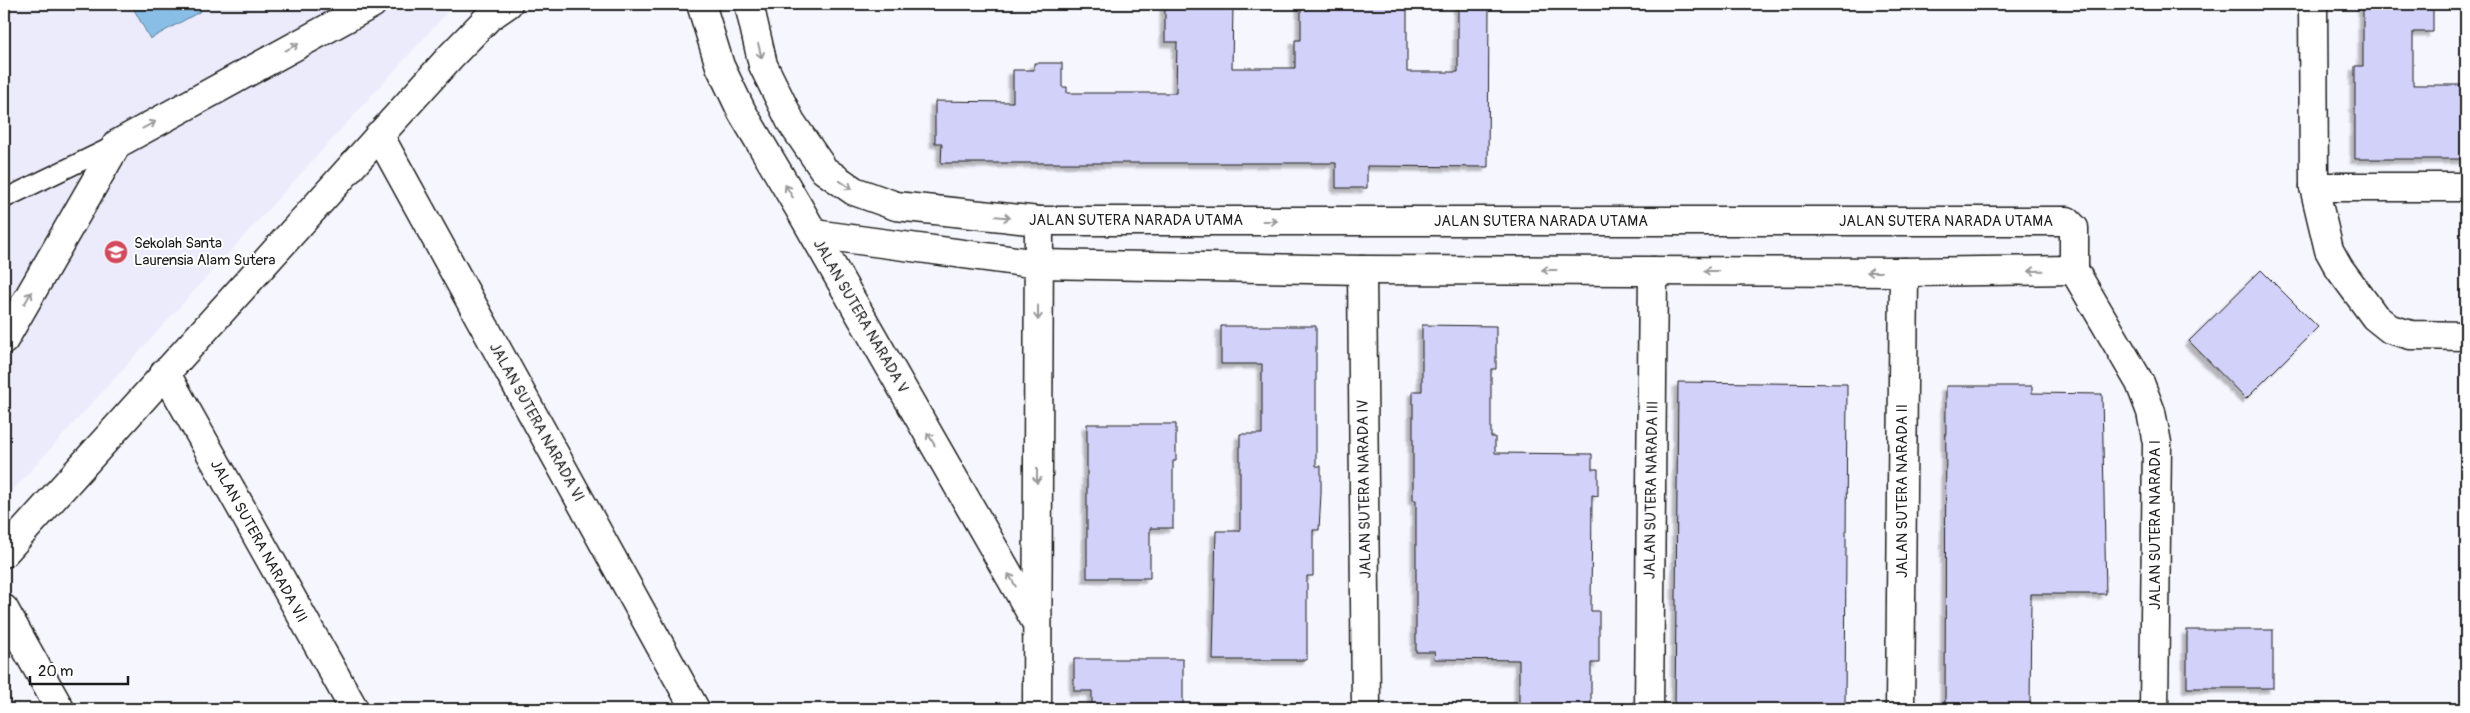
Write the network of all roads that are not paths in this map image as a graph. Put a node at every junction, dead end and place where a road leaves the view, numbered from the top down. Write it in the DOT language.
graph roads {
  1 [pos="372,4"];
  2 [pos="508,4"];
  3 [pos="701,4"];
  4 [pos="749,4"];
  5 [pos="2313,4"];
  6 [pos="379,135"];
  7 [pos="117,144"];
  8 [pos="2314,187"];
  9 [pos="2466,188"];
  10 [pos="4,200"];
  11 [pos="1040,221"];
  12 [pos="814,234"];
  13 [pos="1038,264"];
  14 [pos="1362,270"];
  15 [pos="2074,270"];
  16 [pos="1653,271"];
  17 [pos="1904,272"];
  18 [pos="2466,336"];
  19 [pos="4,340"];
  20 [pos="165,372"];
  21 [pos="4,553"];
  22 [pos="4,608"];
  23 [pos="1036,622"];
  24 [pos="60,709"];
  25 [pos="354,709"];
  26 [pos="695,709"];
  27 [pos="1037,709"];
  28 [pos="1366,709"];
  29 [pos="1649,709"];
  30 [pos="1900,709"];
  31 [pos="2154,709"];
  7 -- 1 [label="street, one-way"];
  2 -- 6 [label="street"];
  12 -- 3 [label="street, JALAN SUTERA NARADA V, one-way"];
  4 -- 11 [label="street, JALAN SUTERA NARADA UTAMA, one-way"];
  5 -- 8 [label="street"];
  6 -- 20 [label="street"];
  6 -- 26 [label="street, JALAN SUTERA NARADA VI"];
  7 -- 10 [label="lane"];
  19 -- 7 [label="street, one-way"];
  8 -- 9 [label="street"];
  8 -- 18 [label="street"];
  11 -- 13 [label="street, JALAN SUTERA NARADA V"];
  11 -- 15 [label="street, JALAN SUTERA NARADA UTAMA, one-way"];
  12 -- 13 [label="street"];
  23 -- 12 [label="street, JALAN SUTERA NARADA V, one-way"];
  13 -- 14 [label="street"];
  13 -- 23 [label="street, JALAN SUTERA NARADA V, one-way"];
  16 -- 14 [label="street, one-way"];
  14 -- 28 [label="street, JALAN SUTERA NARADA IV"];
  15 -- 17 [label="street, one-way"];
  15 -- 31 [label="street, JALAN SUTERA NARADA I"];
  17 -- 16 [label="street, one-way"];
  16 -- 29 [label="street, JALAN SUTERA NARADA III"];
  17 -- 30 [label="street, JALAN SUTERA NARADA II"];
  20 -- 21 [label="street"];
  20 -- 25 [label="street, JALAN SUTERA NARADA VII"];
  22 -- 24 [label="street"];
  23 -- 27 [label="street, JALAN SUTERA NARADA V"];
}
